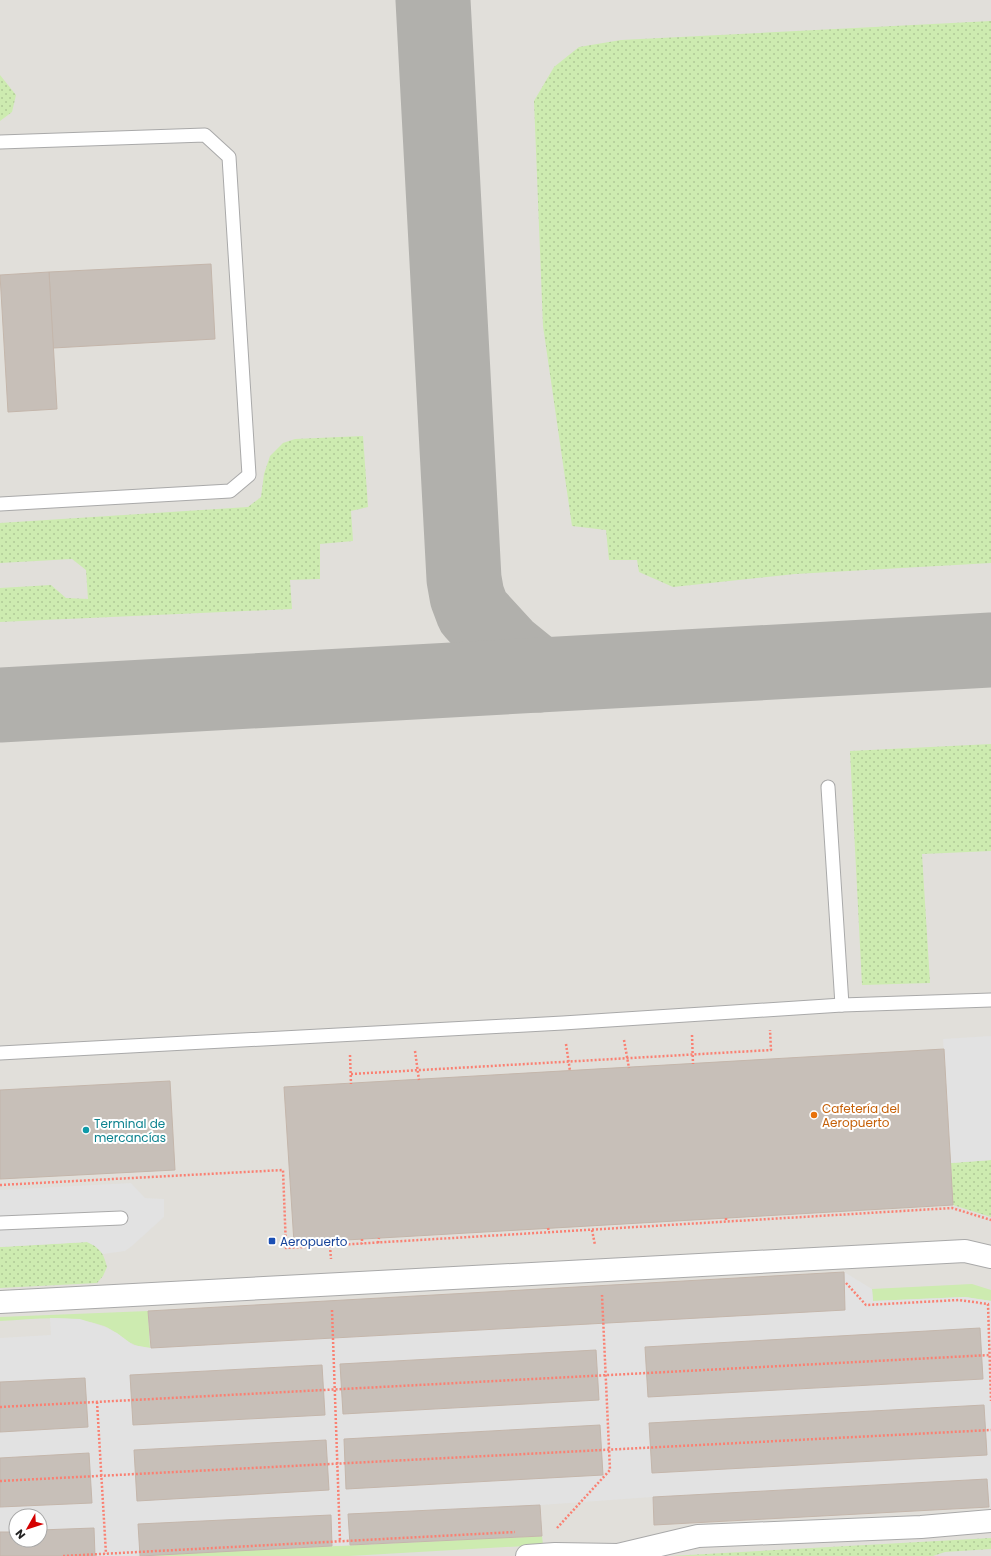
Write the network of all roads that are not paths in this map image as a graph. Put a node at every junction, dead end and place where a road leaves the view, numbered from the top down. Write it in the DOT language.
graph roads {
  1 [pos="0,142"];
  2 [pos="0,504"];
  3 [pos="828,787"];
  4 [pos="991,1000"];
  5 [pos="842,1006"];
  6 [pos="0,1053"];
  7 [pos="121,1218"];
  8 [pos="0,1223"];
  9 [pos="990,1256"];
  10 [pos="0,1302"];
  11 [pos="991,1522"];
  12 [pos="554,1555"];
  13 [pos="527,1556"];
  14 [pos="617,1556"];
  1 -- 2 [label="lane"];
  3 -- 5 [label="lane"];
  4 -- 5 [label="lane"];
  5 -- 6 [label="lane"];
  7 -- 8 [label="lane"];
  9 -- 10 [label="street"];
  11 -- 14 [label="street"];
  12 -- 13 [label="street"];
  12 -- 14 [label="street"];
}
